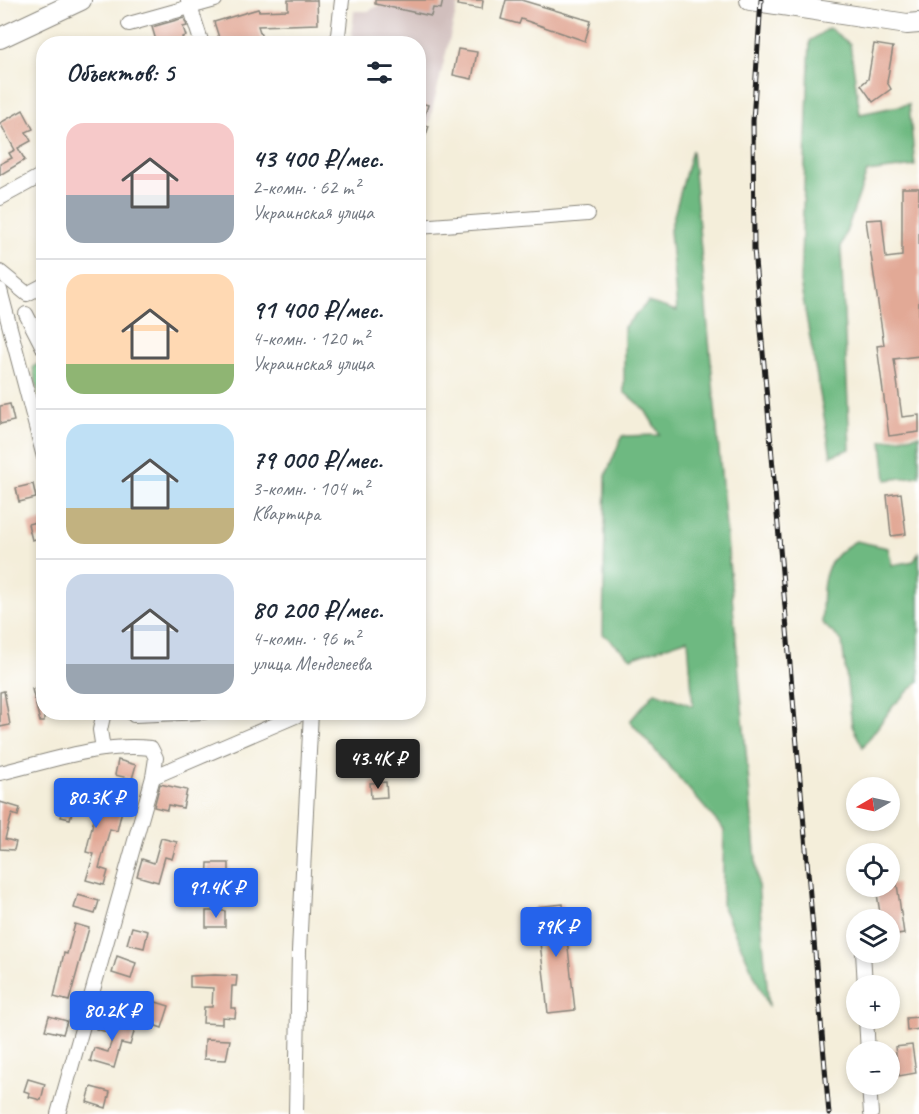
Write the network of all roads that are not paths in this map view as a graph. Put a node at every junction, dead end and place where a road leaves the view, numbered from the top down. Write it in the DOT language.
graph roads {
  1 [pos="81,0"];
  2 [pos="215,0"];
  3 [pos="342,0"];
  4 [pos="750,0"];
  5 [pos="189,3"];
  6 [pos="129,24"];
  7 [pos="915,27"];
  8 [pos="199,36"];
  9 [pos="338,36"];
  10 [pos="0,38"];
  11 [pos="36,178"];
  12 [pos="0,198"];
  13 [pos="588,214"];
  14 [pos="426,226"];
  15 [pos="0,272"];
  16 [pos="36,289"];
  17 [pos="0,290"];
  18 [pos="26,314"];
  19 [pos="36,333"];
  20 [pos="36,427"];
  21 [pos="102,720"];
  22 [pos="286,720"];
  23 [pos="311,720"];
  24 [pos="103,749"];
  25 [pos="0,773"];
  26 [pos="153,777"];
  27 [pos="870,1095"];
  28 [pos="58,1114"];
  29 [pos="296,1114"];
  30 [pos="871,1114"];
  1 -- 10 [label="highway"];
  2 -- 5 [label="street"];
  3 -- 9 [label="street"];
  4 -- 7 [label="highway"];
  5 -- 6 [label="street"];
  5 -- 8 [label="street"];
  11 -- 12 [label="street"];
  13 -- 14 [label="street"];
  15 -- 16 [label="street"];
  17 -- 20 [label="street"];
  18 -- 19 [label="street"];
  21 -- 24 [label="street"];
  22 -- 26 [label="street"];
  23 -- 29 [label="street"];
  24 -- 25 [label="street"];
  24 -- 26 [label="street"];
  26 -- 28 [label="street"];
  27 -- 30 [label="street"];
}
